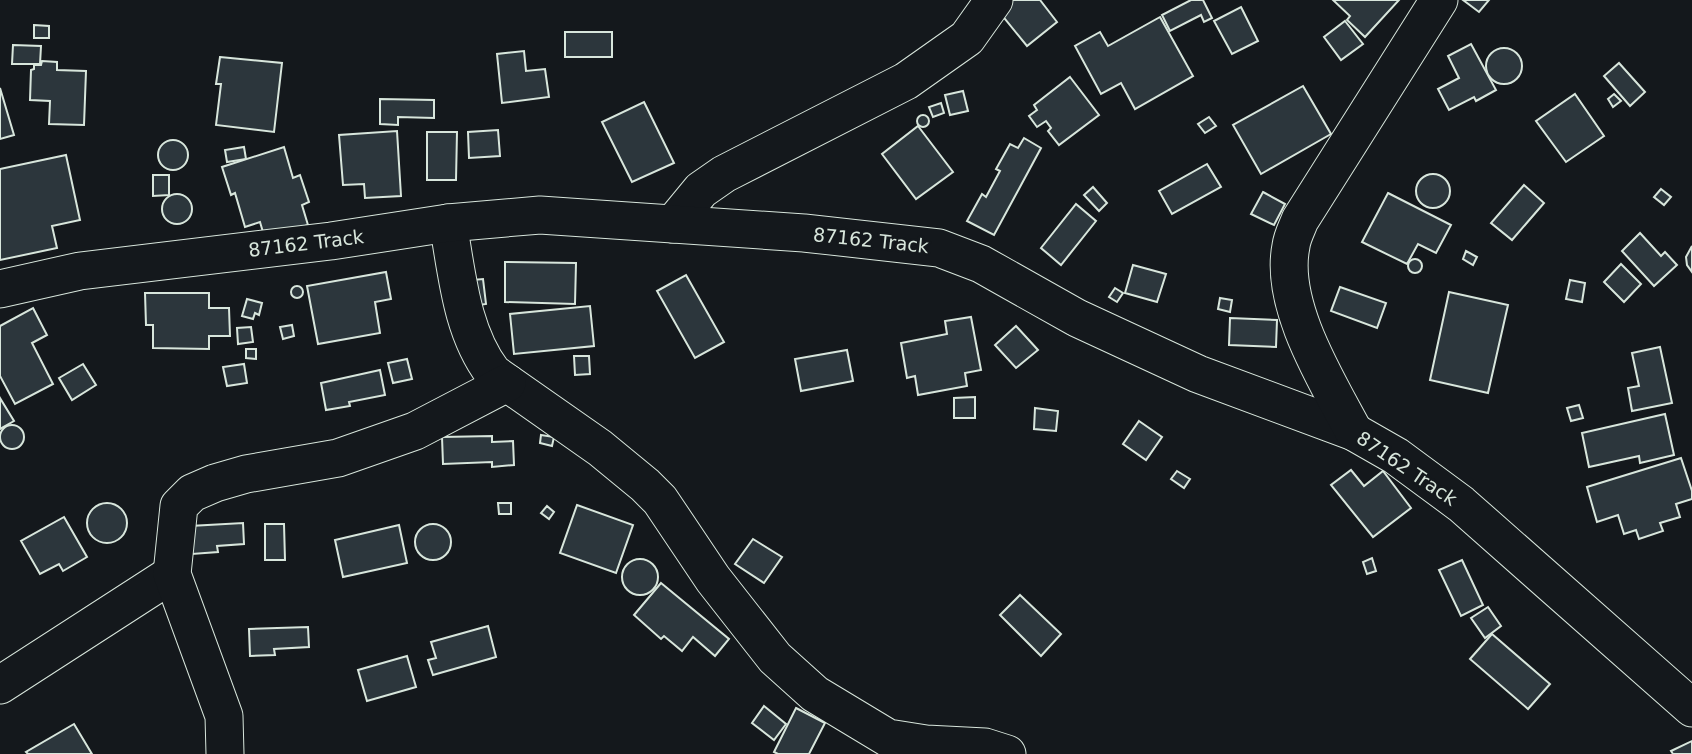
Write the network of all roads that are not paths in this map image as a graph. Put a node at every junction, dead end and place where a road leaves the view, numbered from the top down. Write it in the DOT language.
graph roads {
  1 [pos="994,0"];
  2 [pos="1439,0"];
  3 [pos="448,223"];
  4 [pos="673,225"];
  5 [pos="0,289"];
  6 [pos="507,383"];
  7 [pos="1354,432"];
  8 [pos="172,574"];
  9 [pos="0,685"];
  10 [pos="1692,708"];
  11 [pos="225,754"];
  12 [pos="1007,754"];
  1 -- 4 [label="street"];
  2 -- 7 [label="street"];
  3 -- 4 [label="street, 87162 Track"];
  3 -- 5 [label="street, 87162 Track"];
  3 -- 6 [label="street"];
  4 -- 7 [label="street, 87162 Track"];
  6 -- 8 [label="street"];
  6 -- 12 [label="street"];
  7 -- 10 [label="street, 87162 Track"];
  8 -- 9 [label="street"];
  8 -- 11 [label="street"];
}
